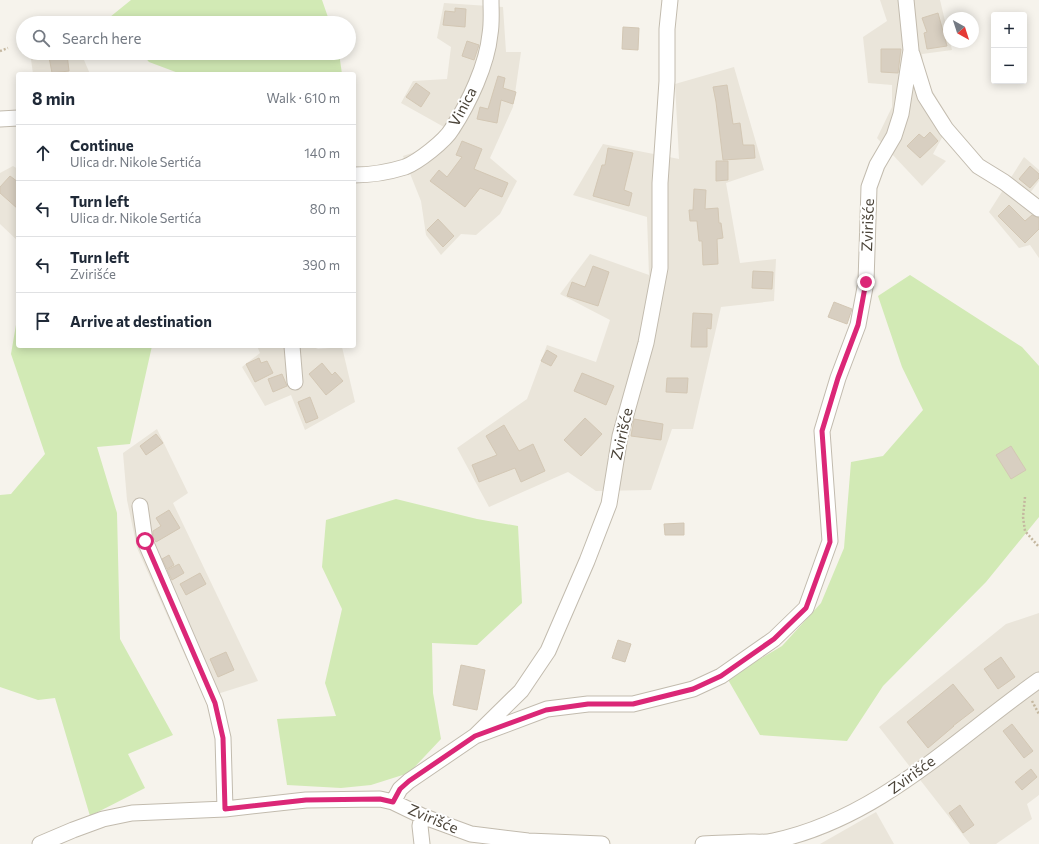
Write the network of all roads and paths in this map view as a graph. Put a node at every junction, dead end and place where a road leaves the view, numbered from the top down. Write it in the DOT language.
graph roads {
  1 [pos="491,0"];
  2 [pos="670,0"];
  3 [pos="906,0"];
  4 [pos="8,48"];
  5 [pos="911,50"];
  6 [pos="0,51"];
  7 [pos="16,118"];
  8 [pos="0,119"];
  9 [pos="356,175"];
  10 [pos="1039,209"];
  11 [pos="292,348"];
  12 [pos="295,382"];
  13 [pos="1024,497"];
  14 [pos="140,506"];
  15 [pos="1039,547"];
  16 [pos="1039,680"];
  17 [pos="475,736"];
  18 [pos="393,802"];
  19 [pos="225,809"];
  20 [pos="422,816"];
  21 [pos="772,843"];
  22 [pos="40,844"];
  23 [pos="422,844"];
  24 [pos="602,844"];
  25 [pos="703,844"];
  1 -- 9 [label="street, Vinica"];
  2 -- 17 [label="street, Zvirišće"];
  3 -- 5 [label="street, Zvirišće"];
  4 -- 6 [label="path"];
  5 -- 10 [label="street, Zvirišće"];
  5 -- 17 [label="street, Zvirišće"];
  7 -- 8 [label="street"];
  11 -- 12 [label="street"];
  13 -- 15 [label="path"];
  14 -- 19 [label="street"];
  16 -- 21 [label="street, Zvirišće"];
  17 -- 18 [label="street, Zvirišće"];
  18 -- 19 [label="street"];
  18 -- 20 [label="street, Zvirišće"];
  19 -- 22 [label="street"];
  20 -- 23 [label="street"];
  20 -- 24 [label="street, Zvirišće"];
  21 -- 25 [label="street, Zvirišće"];
}
